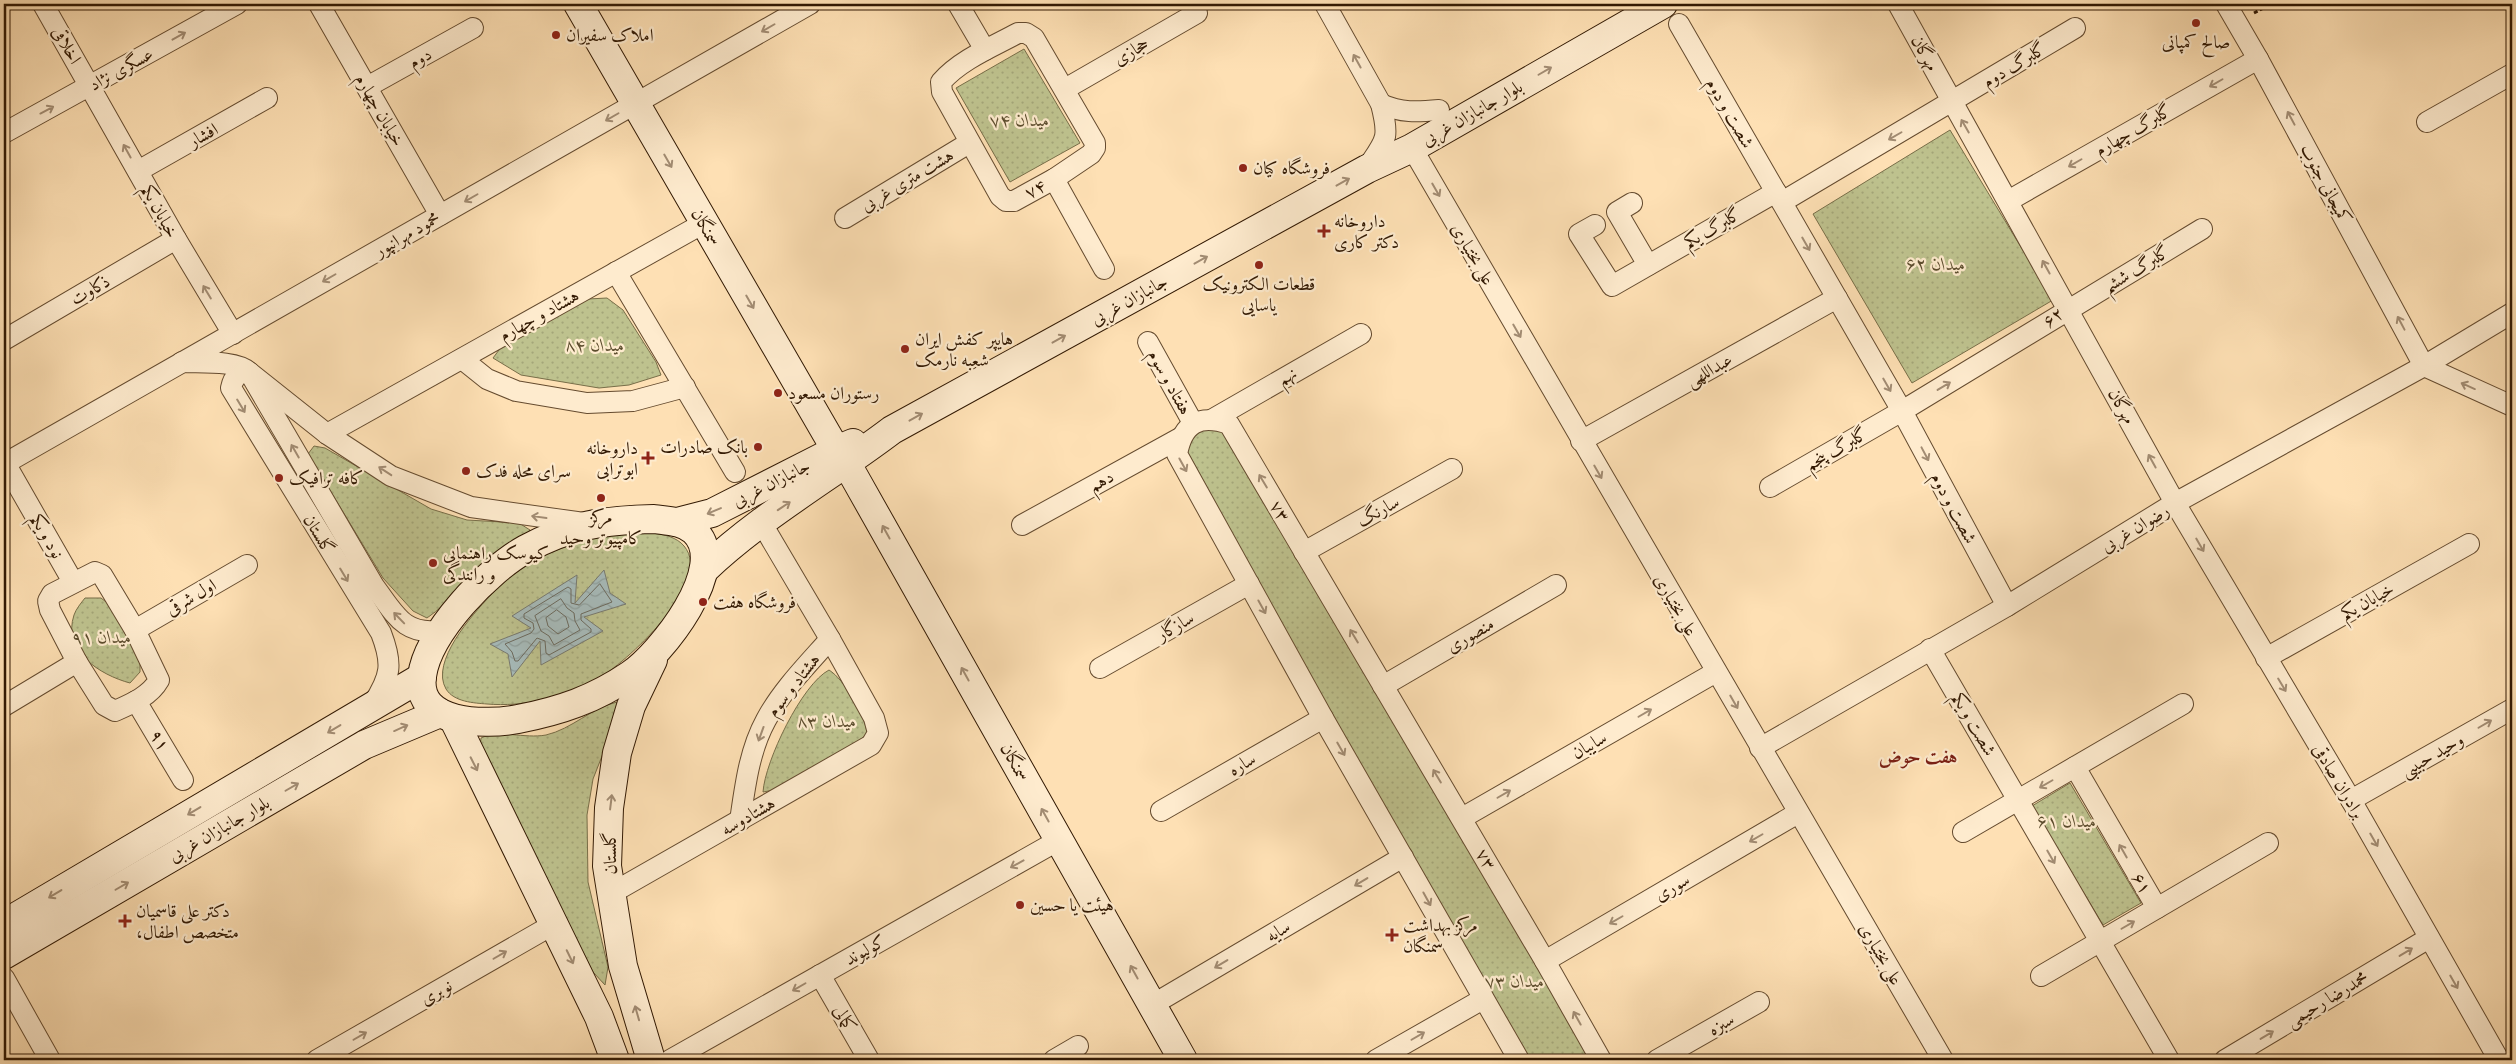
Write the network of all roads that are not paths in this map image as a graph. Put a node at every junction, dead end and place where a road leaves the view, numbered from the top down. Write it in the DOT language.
graph roads {
  1 [pos="43,4"];
  2 [pos="237,4"];
  3 [pos="319,4"];
  4 [pos="578,4"];
  5 [pos="810,4"];
  6 [pos="958,4"];
  7 [pos="1325,4"];
  8 [pos="1626,4"];
  9 [pos="1898,4"];
  10 [pos="2226,4"];
  11 [pos="1197,13"];
  12 [pos="1671,14"];
  13 [pos="473,28"];
  14 [pos="2075,28"];
  15 [pos="985,50"];
  16 [pos="2258,58"];
  17 [pos="2512,74"];
  18 [pos="91,86"];
  19 [pos="367,87"];
  20 [pos="1065,89"];
  21 [pos="267,98"];
  22 [pos="1952,102"];
  23 [pos="635,104"];
  24 [pos="1381,104"];
  25 [pos="1439,110"];
  26 [pos="2427,122"];
  27 [pos="4,133"];
  28 [pos="968,143"];
  29 [pos="1412,148"];
  30 [pos="1367,169"];
  31 [pos="138,171"];
  32 [pos="1054,179"];
  33 [pos="1779,197"];
  34 [pos="2008,200"];
  35 [pos="1632,203"];
  36 [pos="440,215"];
  37 [pos="845,218"];
  38 [pos="704,222"];
  39 [pos="1595,225"];
  40 [pos="2202,229"];
  41 [pos="176,239"];
  42 [pos="1648,265"];
  43 [pos="1104,269"];
  44 [pos="616,272"];
  45 [pos="1837,298"];
  46 [pos="2070,309"];
  47 [pos="2512,313"];
  48 [pos="232,334"];
  49 [pos="1361,334"];
  50 [pos="4,340"];
  51 [pos="1148,342"];
  52 [pos="462,359"];
  53 [pos="182,362"];
  54 [pos="2424,366"];
  55 [pos="249,372"];
  56 [pos="685,388"];
  57 [pos="2512,406"];
  58 [pos="1902,411"];
  59 [pos="1213,419"];
  60 [pos="1192,423"];
  61 [pos="328,434"];
  62 [pos="1180,438"];
  63 [pos="1581,441"];
  64 [pos="842,457"];
  65 [pos="4,464"];
  66 [pos="1452,470"];
  67 [pos="735,472"];
  68 [pos="1770,488"];
  69 [pos="2175,503"];
  70 [pos="677,522"];
  71 [pos="761,522"];
  72 [pos="587,524"];
  73 [pos="1022,525"];
  74 [pos="2469,544"];
  75 [pos="1304,552"];
  76 [pos="247,565"];
  77 [pos="705,569"];
  78 [pos="73,582"];
  79 [pos="1249,584"];
  80 [pos="1556,585"];
  81 [pos="2006,606"];
  82 [pos="135,630"];
  83 [pos="443,630"];
  84 [pos="830,639"];
  85 [pos="1930,648"];
  86 [pos="658,650"];
  87 [pos="2266,658"];
  88 [pos="77,662"];
  89 [pos="1100,668"];
  90 [pos="1716,672"];
  91 [pos="422,677"];
  92 [pos="1384,686"];
  93 [pos="136,701"];
  94 [pos="2183,704"];
  95 [pos="4,706"];
  96 [pos="370,708"];
  97 [pos="2512,709"];
  98 [pos="447,716"];
  99 [pos="1324,718"];
  100 [pos="878,733"];
  101 [pos="1760,748"];
  102 [pos="2074,767"];
  103 [pos="182,780"];
  104 [pos="2018,800"];
  105 [pos="2351,800"];
  106 [pos="1161,811"];
  107 [pos="1798,813"];
  108 [pos="1462,818"];
  109 [pos="740,820"];
  110 [pos="1963,832"];
  111 [pos="1060,840"];
  112 [pos="2268,844"];
  113 [pos="1403,857"];
  114 [pos="612,893"];
  115 [pos="2157,908"];
  116 [pos="4,924"];
  117 [pos="554,924"];
  118 [pos="2429,938"];
  119 [pos="2100,942"];
  120 [pos="4,955"];
  121 [pos="1545,961"];
  122 [pos="820,975"];
  123 [pos="2041,976"];
  124 [pos="4,978"];
  125 [pos="1483,999"];
  126 [pos="1759,1002"];
  127 [pos="1152,1005"];
  128 [pos="1078,1046"];
  129 [pos="50,1060"];
  130 [pos="318,1060"];
  131 [pos="615,1060"];
  132 [pos="651,1060"];
  133 [pos="670,1060"];
  134 [pos="869,1060"];
  135 [pos="1054,1060"];
  136 [pos="1183,1060"];
  137 [pos="1376,1060"];
  138 [pos="1519,1060"];
  139 [pos="1601,1060"];
  140 [pos="1657,1060"];
  141 [pos="1943,1060"];
  142 [pos="2169,1060"];
  143 [pos="2225,1060"];
  144 [pos="2499,1060"];
  1 -- 18 [label="street, اخلاقی"];
  18 -- 2 [label="street, عسگری نژاد, one-way"];
  3 -- 19 [label="street, خیابان چهارم"];
  4 -- 23 [label="main road, سمنگان"];
  5 -- 23 [label="street, محمود مهرانپور, one-way"];
  6 -- 15 [label="street"];
  24 -- 7 [label="street, one-way"];
  8 -- 25 [label="main road, بلوار جانبازان غربی"];
  9 -- 22 [label="street, مهرگان"];
  10 -- 16 [label="street, کمیجانی جنوب"];
  11 -- 20 [label="street, حجازی"];
  29 -- 12 [label="main road, بلوار جانبازان غربی, one-way"];
  12 -- 33 [label="street, شصت و دوم"];
  13 -- 19 [label="street, دوم"];
  14 -- 22 [label="street, گلبرگ دوم"];
  15 -- 20 [label="street, ۷۴"];
  15 -- 28 [label="street, ۷۴"];
  16 -- 34 [label="street, گلبرگ چهارم, one-way"];
  54 -- 16 [label="street, کمیجانی جنوب, one-way"];
  17 -- 26 [label="street"];
  27 -- 18 [label="street, عسگری نژاد, one-way"];
  31 -- 18 [label="street, خیابان یکم, one-way"];
  19 -- 36 [label="street, خیابان چهارم"];
  20 -- 32 [label="street, ۷۴"];
  21 -- 31 [label="street, افشار"];
  22 -- 33 [label="street, one-way"];
  34 -- 22 [label="street, ۶۲, one-way"];
  23 -- 36 [label="street, محمود مهرانپور, one-way"];
  23 -- 38 [label="main road, سمنگان, one-way"];
  24 -- 25 [label="street"];
  24 -- 30 [label="street, جانبازان غربی"];
  25 -- 29 [label="main road, بلوار جانبازان غربی"];
  28 -- 32 [label="street, ۷۴"];
  28 -- 37 [label="street, هشت متری غربی"];
  29 -- 30 [label="main road, جانبازان غربی"];
  29 -- 63 [label="street, علی بختیاری, one-way"];
  64 -- 30 [label="main road, جانبازان غربی, one-way"];
  31 -- 41 [label="street, خیابان یکم"];
  32 -- 43 [label="street"];
  33 -- 42 [label="street, گلبرگ یکم"];
  33 -- 45 [label="street, one-way"];
  46 -- 34 [label="street, ۶۲, one-way"];
  35 -- 42 [label="street"];
  36 -- 48 [label="street, محمود مهرانپور, one-way"];
  38 -- 44 [label="street, هشتاد و چهارم"];
  38 -- 64 [label="main road, سمنگان, one-way"];
  39 -- 42 [label="street, گلبرگ یکم"];
  40 -- 46 [label="street, گلبرگ ششم"];
  48 -- 41 [label="street, خیابان یکم, one-way"];
  41 -- 50 [label="street, ذکاوت"];
  44 -- 52 [label="street, هشتاد و چهارم"];
  44 -- 56 [label="street"];
  45 -- 58 [label="street, one-way"];
  45 -- 63 [label="street, عبداللهی"];
  58 -- 46 [label="street, ۶۲, one-way"];
  69 -- 46 [label="street, مهرگان, one-way"];
  47 -- 54 [label="street, رضوان غربی"];
  48 -- 53 [label="street, محمود مهرانپور"];
  49 -- 59 [label="street, نهم"];
  51 -- 60 [label="street, هفتاد و سوم"];
  52 -- 56 [label="street"];
  52 -- 61 [label="street, هشتاد و چهارم"];
  53 -- 55 [label="street"];
  53 -- 65 [label="street, محمود مهرانپور"];
  57 -- 54 [label="street, one-way"];
  54 -- 69 [label="street, رضوان غربی"];
  55 -- 61 [label="street"];
  83 -- 55 [label="street, گلستان, one-way"];
  55 -- 96 [label="street, گلستان, one-way"];
  56 -- 67 [label="street"];
  58 -- 68 [label="street, گلبرگ پنجم"];
  58 -- 81 [label="street, شصت و دوم, one-way"];
  59 -- 60 [label="street"];
  75 -- 59 [label="street, ۷۳, one-way"];
  60 -- 62 [label="street"];
  72 -- 61 [label="street, one-way"];
  62 -- 73 [label="street, دهم"];
  62 -- 79 [label="street, one-way"];
  63 -- 90 [label="street, علی بختیاری, one-way"];
  64 -- 70 [label="main road, جانبازان غربی, one-way"];
  71 -- 64 [label="main road, جانبازان غربی, one-way"];
  111 -- 64 [label="main road, سمنگان, one-way"];
  65 -- 78 [label="street, نود و یکم"];
  66 -- 75 [label="street, سارنگ"];
  69 -- 81 [label="street, رضوان غربی"];
  69 -- 87 [label="street, برادران صادقی, one-way"];
  70 -- 72 [label="main road"];
  70 -- 77 [label="main road"];
  71 -- 77 [label="main road, جانبازان غربی"];
  71 -- 84 [label="street, هشتاد و سوم"];
  72 -- 83 [label="main road"];
  74 -- 87 [label="street, خیابان یکم"];
  92 -- 75 [label="street, ۷۳, one-way"];
  76 -- 82 [label="street, اول شرقی"];
  77 -- 86 [label="main road"];
  78 -- 82 [label="street"];
  78 -- 88 [label="street"];
  79 -- 89 [label="street, سازگار"];
  79 -- 99 [label="street, one-way"];
  80 -- 92 [label="street, منصوری"];
  81 -- 85 [label="street, رضوان غربی"];
  82 -- 93 [label="street"];
  83 -- 91 [label="main road"];
  84 -- 100 [label="street, هشتاد و سوم"];
  84 -- 109 [label="street, هشتاد و سوم, one-way"];
  85 -- 101 [label="street, رضوان غربی"];
  85 -- 104 [label="street, شصت و یکم"];
  86 -- 98 [label="main road"];
  114 -- 86 [label="main road, گلستان, one-way"];
  87 -- 105 [label="street, برادران صادقی, one-way"];
  88 -- 93 [label="street"];
  88 -- 95 [label="street"];
  90 -- 101 [label="street, علی بختیاری, one-way"];
  108 -- 90 [label="street, سایبان, one-way"];
  91 -- 96 [label="main road, بلوار جانبازان غربی"];
  91 -- 98 [label="main road"];
  108 -- 92 [label="street, ۷۳, one-way"];
  93 -- 103 [label="street, ۹۱"];
  94 -- 102 [label="street"];
  96 -- 116 [label="main road, بلوار جانبازان غربی, one-way"];
  105 -- 97 [label="street, وحید حبیبی, one-way"];
  98 -- 117 [label="main road, one-way"];
  120 -- 98 [label="main road, بلوار جانبازان غربی, one-way"];
  99 -- 106 [label="street, ساره"];
  99 -- 113 [label="street, one-way"];
  100 -- 109 [label="street, هشتادوسه"];
  101 -- 107 [label="street, علی بختیاری"];
  102 -- 104 [label="street, one-way"];
  115 -- 102 [label="street, ۶۱, one-way"];
  104 -- 110 [label="street"];
  104 -- 119 [label="street, one-way"];
  105 -- 118 [label="street, برادران صادقی, one-way"];
  107 -- 121 [label="street, سوری, one-way"];
  107 -- 141 [label="street, علی بختیاری"];
  108 -- 121 [label="street, ۷۳"];
  109 -- 114 [label="street, هشتادوسه"];
  111 -- 122 [label="street, کولیوند, one-way"];
  127 -- 111 [label="main road, سمنگان, one-way"];
  112 -- 115 [label="street"];
  113 -- 125 [label="street, one-way"];
  113 -- 127 [label="street, سایه, one-way"];
  132 -- 114 [label="main road, گلستان, one-way"];
  119 -- 115 [label="street, ۶۱, one-way"];
  130 -- 117 [label="street, نوبری, one-way"];
  117 -- 131 [label="main road, one-way"];
  143 -- 118 [label="street, محمدرضا رحیمی, one-way"];
  118 -- 144 [label="street, برادران صادقی, one-way"];
  119 -- 123 [label="street"];
  119 -- 142 [label="street"];
  139 -- 121 [label="street, ۷۳, one-way"];
  122 -- 133 [label="street, کولیوند, one-way"];
  122 -- 134 [label="street, کمالی"];
  124 -- 129 [label="street"];
  137 -- 125 [label="street, one-way"];
  125 -- 138 [label="street"];
  126 -- 140 [label="street, سبزه"];
  127 -- 136 [label="main road, سمنگان"];
  128 -- 135 [label="street"];
}
